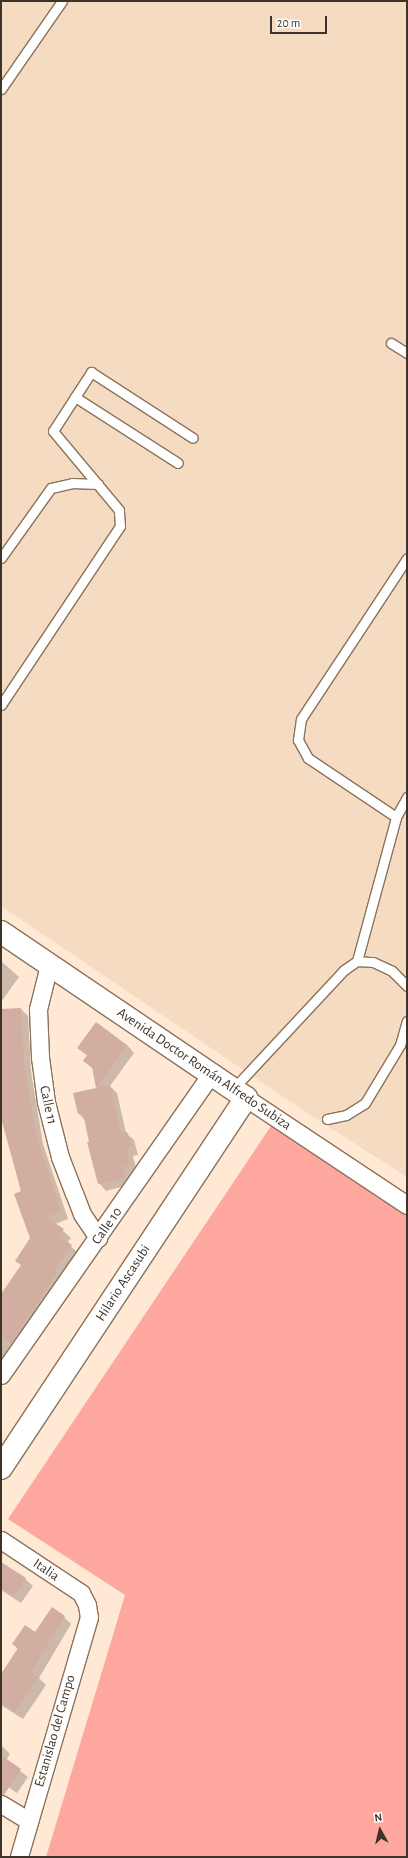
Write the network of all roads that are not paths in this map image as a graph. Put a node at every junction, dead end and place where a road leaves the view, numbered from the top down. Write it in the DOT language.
graph roads {
  1 [pos="62,1"];
  2 [pos="1,89"];
  3 [pos="391,343"];
  4 [pos="407,353"];
  5 [pos="75,397"];
  6 [pos="193,438"];
  7 [pos="178,463"];
  8 [pos="98,484"];
  9 [pos="1,558"];
  10 [pos="407,558"];
  11 [pos="1,705"];
  12 [pos="407,797"];
  13 [pos="396,817"];
  14 [pos="1,932"];
  15 [pos="357,961"];
  16 [pos="49,964"];
  17 [pos="407,986"];
  18 [pos="407,1021"];
  19 [pos="210,1075"];
  20 [pos="239,1093"];
  21 [pos="327,1119"];
  22 [pos="407,1205"];
  23 [pos="98,1238"];
  24 [pos="1,1375"];
  25 [pos="1,1468"];
  26 [pos="1,1540"];
  27 [pos="87,1605"];
  28 [pos="1,1804"];
  29 [pos="29,1821"];
  30 [pos="19,1857"];
  1 -- 2 [label="lane"];
  3 -- 4 [label="lane"];
  5 -- 6 [label="lane"];
  5 -- 7 [label="lane"];
  5 -- 8 [label="lane"];
  8 -- 9 [label="lane"];
  8 -- 11 [label="lane"];
  10 -- 13 [label="lane"];
  12 -- 13 [label="lane"];
  13 -- 15 [label="lane"];
  14 -- 16 [label="street, Avenida Doctor Román Alfredo Subiza"];
  15 -- 17 [label="lane"];
  15 -- 20 [label="lane"];
  16 -- 19 [label="street, Avenida Doctor Román Alfredo Subiza"];
  16 -- 23 [label="street, Calle 11"];
  18 -- 21 [label="lane"];
  19 -- 20 [label="street, Avenida Doctor Román Alfredo Subiza"];
  19 -- 23 [label="street, Calle 10"];
  20 -- 22 [label="street, Avenida Doctor Román Alfredo Subiza"];
  20 -- 25 [label="street, Hilario Ascasubi"];
  23 -- 24 [label="street, Calle 10"];
  26 -- 27 [label="street, Italia"];
  27 -- 29 [label="street, Estanislao del Campo"];
  28 -- 29 [label="street"];
  29 -- 30 [label="street, Estanislao del Campo"];
}
